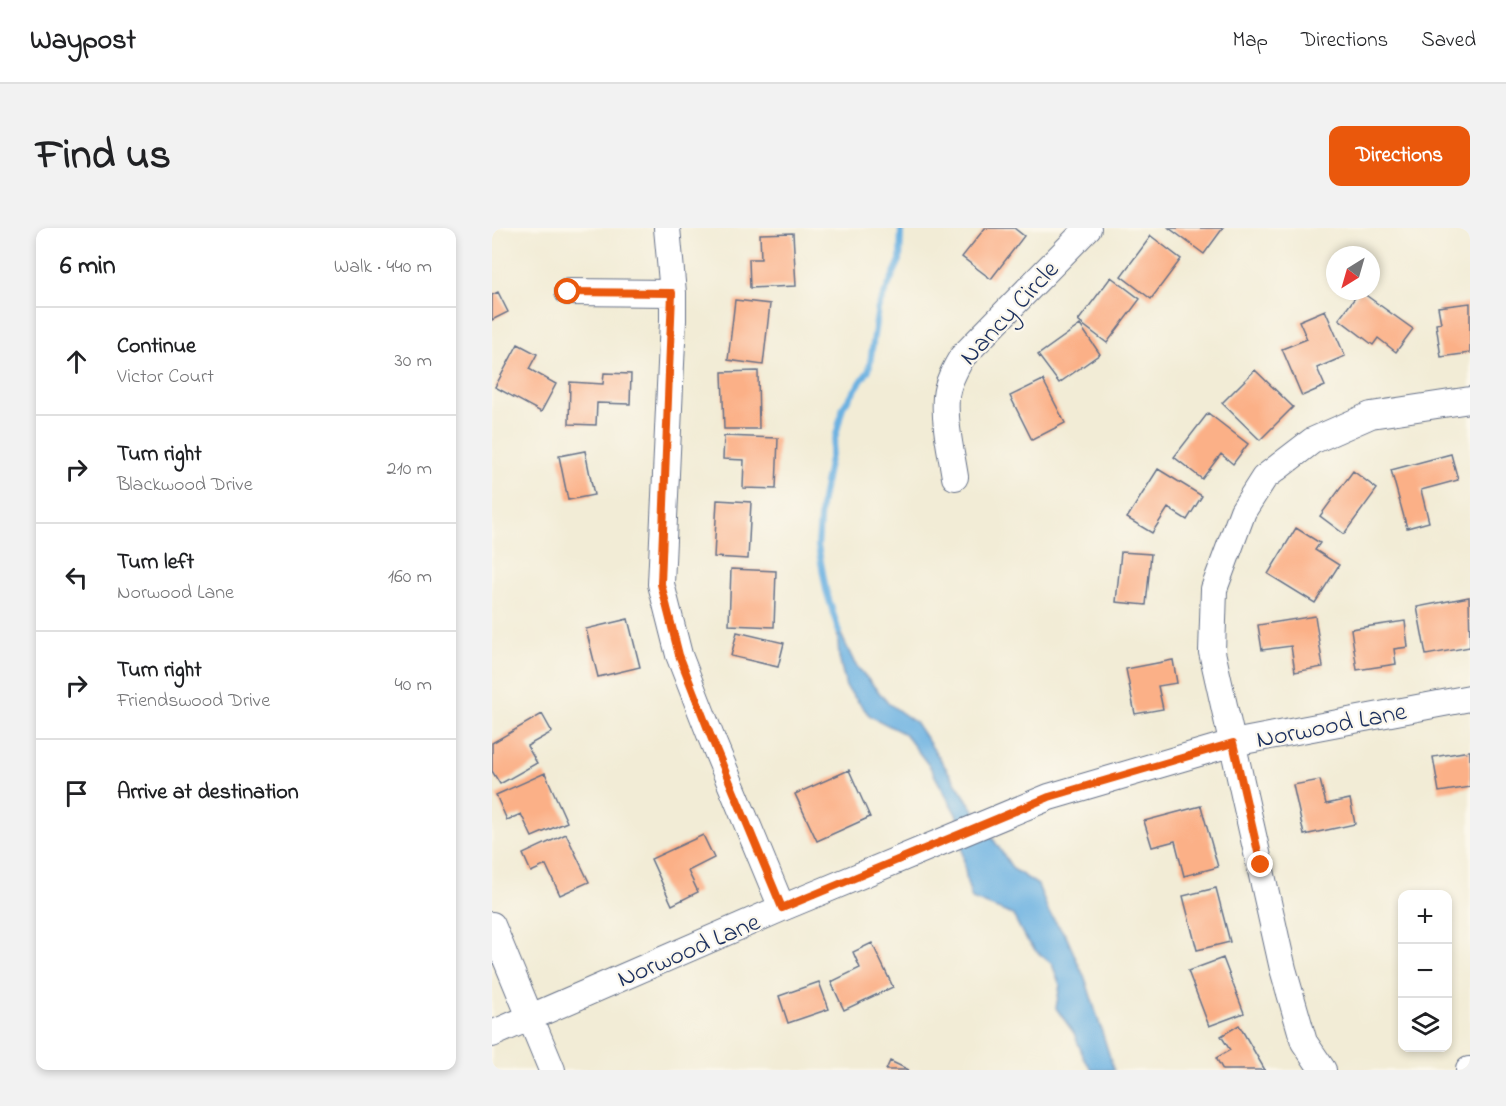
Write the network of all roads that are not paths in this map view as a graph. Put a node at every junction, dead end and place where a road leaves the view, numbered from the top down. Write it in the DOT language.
graph roads {
  1 [pos="667,228"];
  2 [pos="1088,228"];
  3 [pos="568,292"];
  4 [pos="672,293"];
  5 [pos="1470,400"];
  6 [pos="955,477"];
  7 [pos="1470,698"];
  8 [pos="1233,743"];
  9 [pos="782,908"];
  10 [pos="492,925"];
  11 [pos="531,1018"];
  12 [pos="492,1034"];
  13 [pos="552,1070"];
  14 [pos="1323,1070"];
  1 -- 4 [label="street"];
  2 -- 6 [label="street, Nancy Circle"];
  3 -- 4 [label="street"];
  4 -- 9 [label="street"];
  5 -- 8 [label="street"];
  7 -- 8 [label="street, Norwood Lane"];
  8 -- 9 [label="street, Norwood Lane"];
  8 -- 14 [label="street"];
  9 -- 11 [label="street, Norwood Lane"];
  10 -- 11 [label="street"];
  11 -- 12 [label="street, Norwood Lane"];
  11 -- 13 [label="street"];
}
